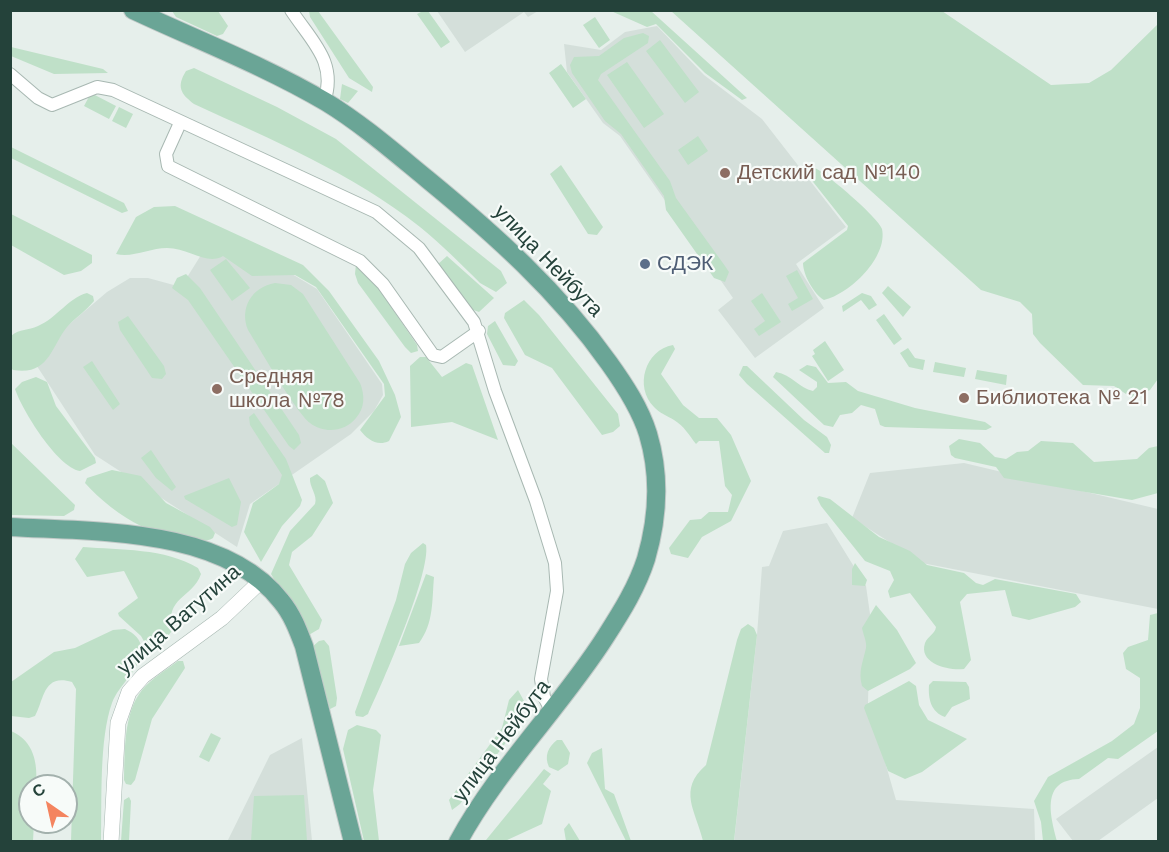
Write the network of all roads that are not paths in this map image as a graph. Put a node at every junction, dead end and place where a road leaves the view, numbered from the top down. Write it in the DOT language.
graph roads {
  1 [pos="133,10"];
  2 [pos="291,10"];
  3 [pos="10,74"];
  4 [pos="324,102"];
  5 [pos="180,123"];
  6 [pos="479,331"];
  7 [pos="10,527"];
  8 [pos="261,581"];
  9 [pos="552,712"];
  10 [pos="111,842"];
  11 [pos="353,842"];
  12 [pos="458,842"];
  1 -- 4 [label="main road, улица Нейбута"];
  2 -- 4 [label="street"];
  3 -- 5 [label="street"];
  4 -- 9 [label="main road, улица Нейбута"];
  5 -- 6 [label="street"];
  5 -- 6 [label="street"];
  6 -- 9 [label="street"];
  7 -- 8 [label="main road, улица Ватутина"];
  8 -- 10 [label="street, улица Ватутина"];
  8 -- 11 [label="main road"];
  9 -- 12 [label="main road, улица Нейбута"];
}
